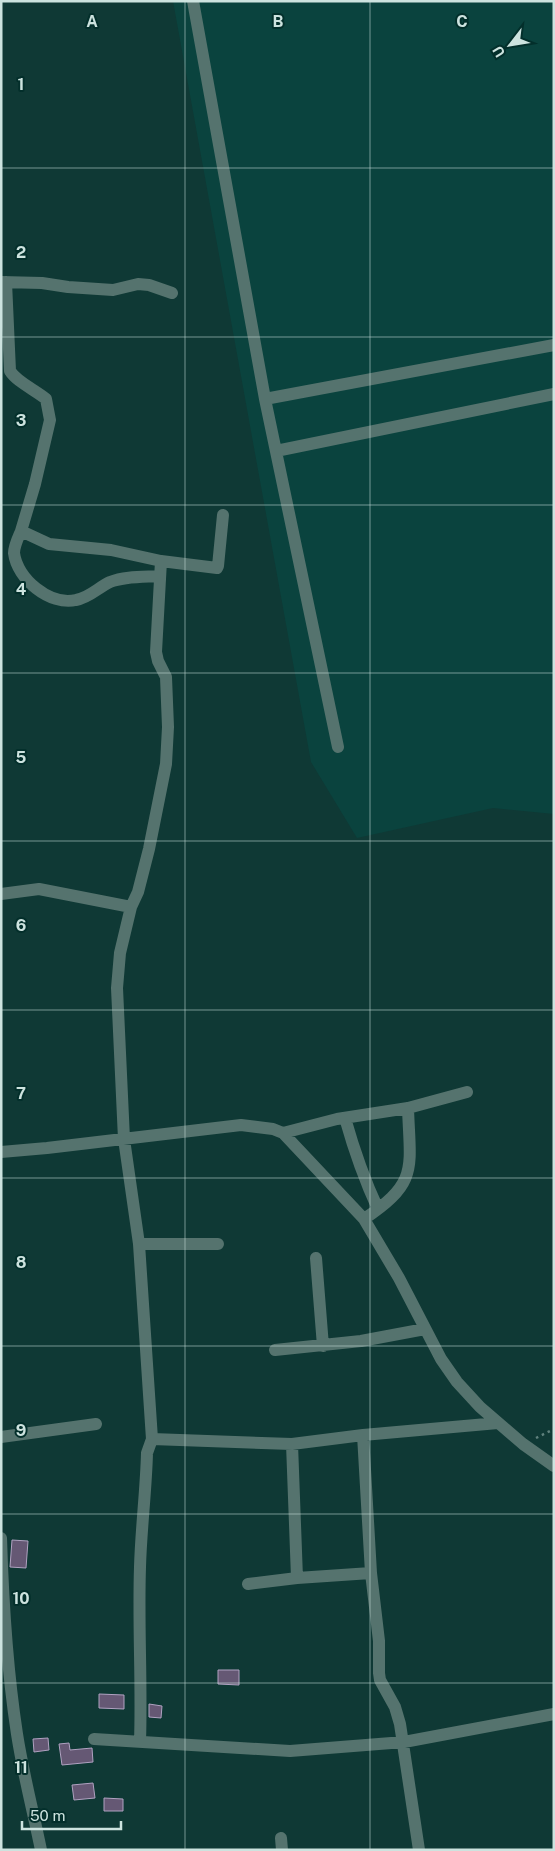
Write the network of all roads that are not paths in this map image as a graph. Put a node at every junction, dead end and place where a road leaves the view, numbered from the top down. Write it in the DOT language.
graph roads {
  1 [pos="193,1"];
  2 [pos="4,282"];
  3 [pos="172,293"];
  4 [pos="554,345"];
  5 [pos="7,377"];
  6 [pos="554,394"];
  7 [pos="265,399"];
  8 [pos="276,451"];
  9 [pos="223,515"];
  10 [pos="21,531"];
  11 [pos="161,561"];
  12 [pos="160,576"];
  13 [pos="338,747"];
  14 [pos="1,894"];
  15 [pos="131,907"];
  16 [pos="467,1092"];
  17 [pos="408,1108"];
  18 [pos="345,1118"];
  19 [pos="283,1133"];
  20 [pos="124,1139"];
  21 [pos="1,1152"];
  22 [pos="378,1209"];
  23 [pos="364,1219"];
  24 [pos="139,1244"];
  25 [pos="218,1244"];
  26 [pos="316,1258"];
  27 [pos="425,1328"];
  28 [pos="323,1346"];
  29 [pos="275,1350"];
  30 [pos="498,1423"];
  31 [pos="96,1424"];
  32 [pos="363,1435"];
  33 [pos="1,1437"];
  34 [pos="152,1439"];
  35 [pos="292,1444"];
  36 [pos="554,1466"];
  37 [pos="1,1538"];
  38 [pos="1,1566"];
  39 [pos="371,1574"];
  40 [pos="297,1578"];
  41 [pos="248,1584"];
  42 [pos="554,1714"];
  43 [pos="94,1739"];
  44 [pos="140,1742"];
  45 [pos="404,1742"];
  46 [pos="41,1850"];
  47 [pos="419,1850"];
  1 -- 7 [label="street"];
  2 -- 3 [label="street"];
  2 -- 5 [label="street"];
  4 -- 7 [label="street"];
  5 -- 10 [label="street"];
  6 -- 8 [label="street"];
  7 -- 8 [label="street"];
  8 -- 13 [label="street"];
  9 -- 11 [label="street"];
  10 -- 11 [label="street"];
  10 -- 12 [label="street"];
  11 -- 12 [label="street"];
  12 -- 15 [label="street"];
  14 -- 15 [label="street"];
  15 -- 20 [label="street"];
  16 -- 17 [label="street"];
  17 -- 18 [label="street"];
  17 -- 22 [label="street"];
  18 -- 19 [label="street"];
  18 -- 22 [label="street"];
  19 -- 20 [label="street"];
  19 -- 23 [label="street"];
  20 -- 21 [label="street"];
  20 -- 24 [label="street"];
  22 -- 23 [label="street"];
  23 -- 27 [label="street"];
  24 -- 25 [label="street"];
  24 -- 34 [label="street"];
  26 -- 28 [label="street"];
  27 -- 28 [label="street"];
  27 -- 30 [label="street"];
  28 -- 29 [label="street"];
  30 -- 32 [label="street"];
  30 -- 36 [label="street"];
  31 -- 33 [label="street"];
  32 -- 35 [label="street"];
  32 -- 39 [label="street"];
  34 -- 35 [label="street"];
  34 -- 44 [label="street"];
  35 -- 40 [label="street"];
  37 -- 38 [label="street"];
  38 -- 46 [label="street"];
  39 -- 40 [label="street"];
  39 -- 45 [label="street"];
  40 -- 41 [label="street"];
  42 -- 45 [label="street"];
  43 -- 44 [label="street"];
  44 -- 45 [label="street"];
  45 -- 47 [label="street"];
}
